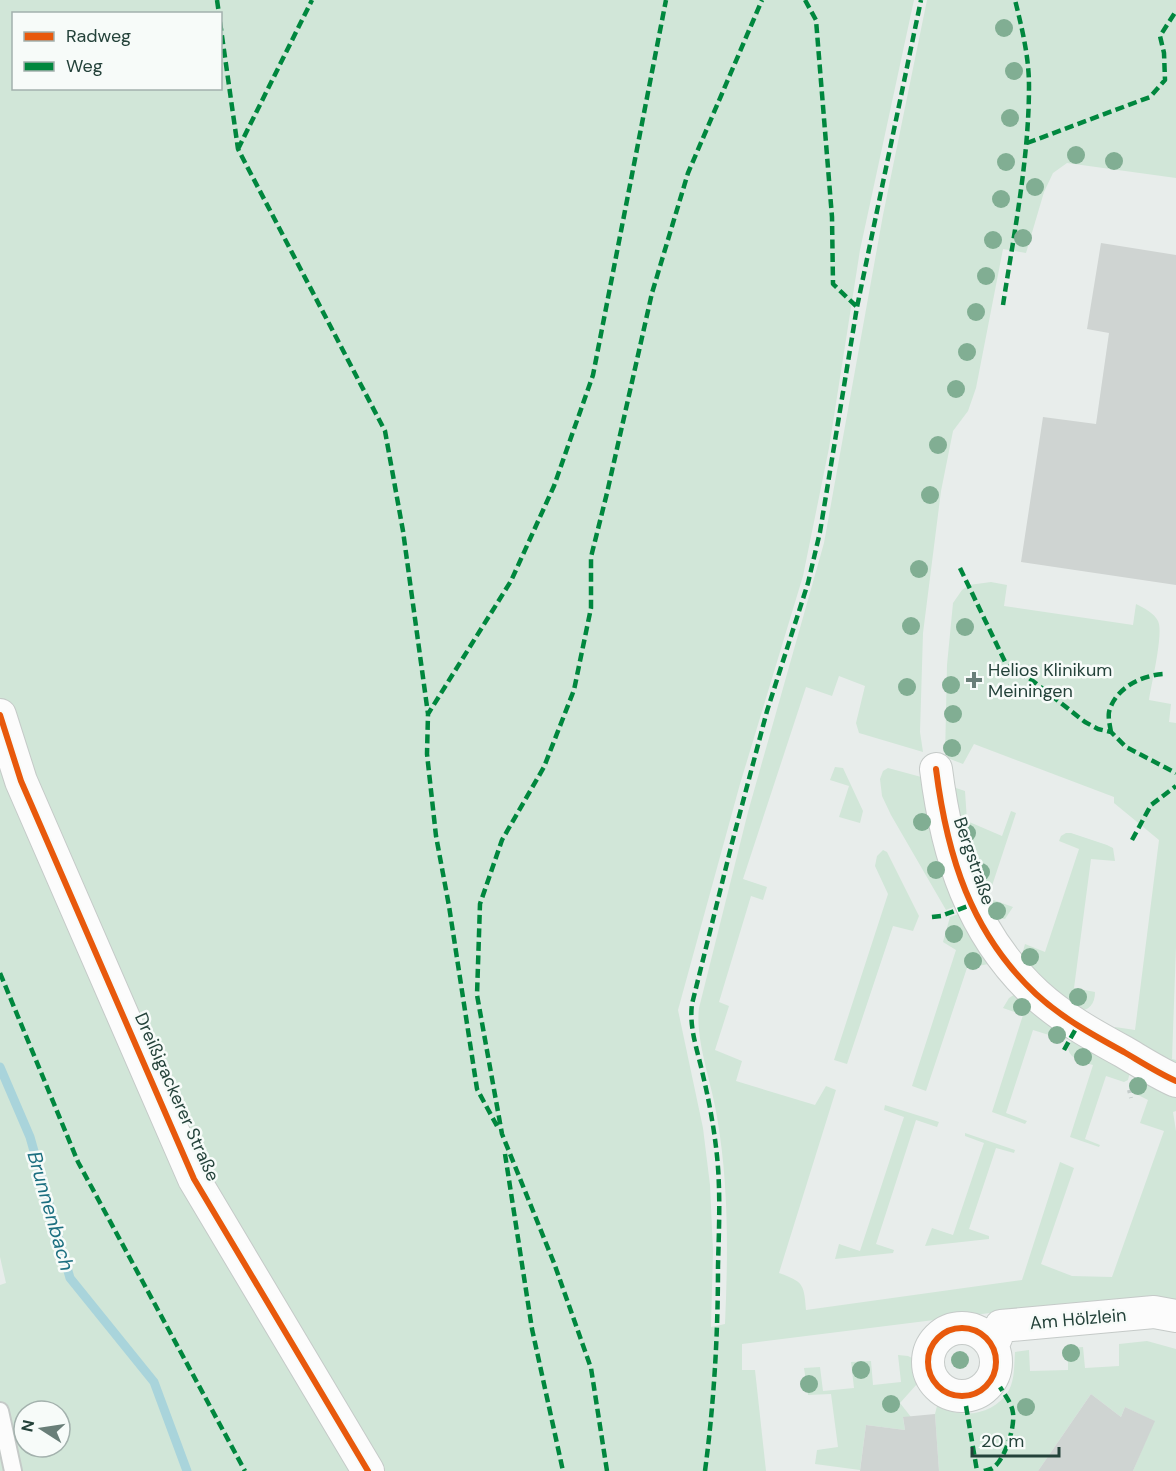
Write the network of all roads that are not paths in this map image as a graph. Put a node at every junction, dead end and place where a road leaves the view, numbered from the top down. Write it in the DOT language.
graph roads {
  1 [pos="0,715"];
  2 [pos="936,769"];
  3 [pos="1176,1081"];
  4 [pos="1176,1316"];
  5 [pos="993,1345"];
  6 [pos="0,1411"];
  7 [pos="13,1471"];
  8 [pos="368,1471"];
  1 -- 8 [label="street, Dreißigackerer Straße"];
  2 -- 3 [label="street, Bergstraße"];
  4 -- 5 [label="street, Am Hölzlein"];
  6 -- 7 [label="lane"];
}
